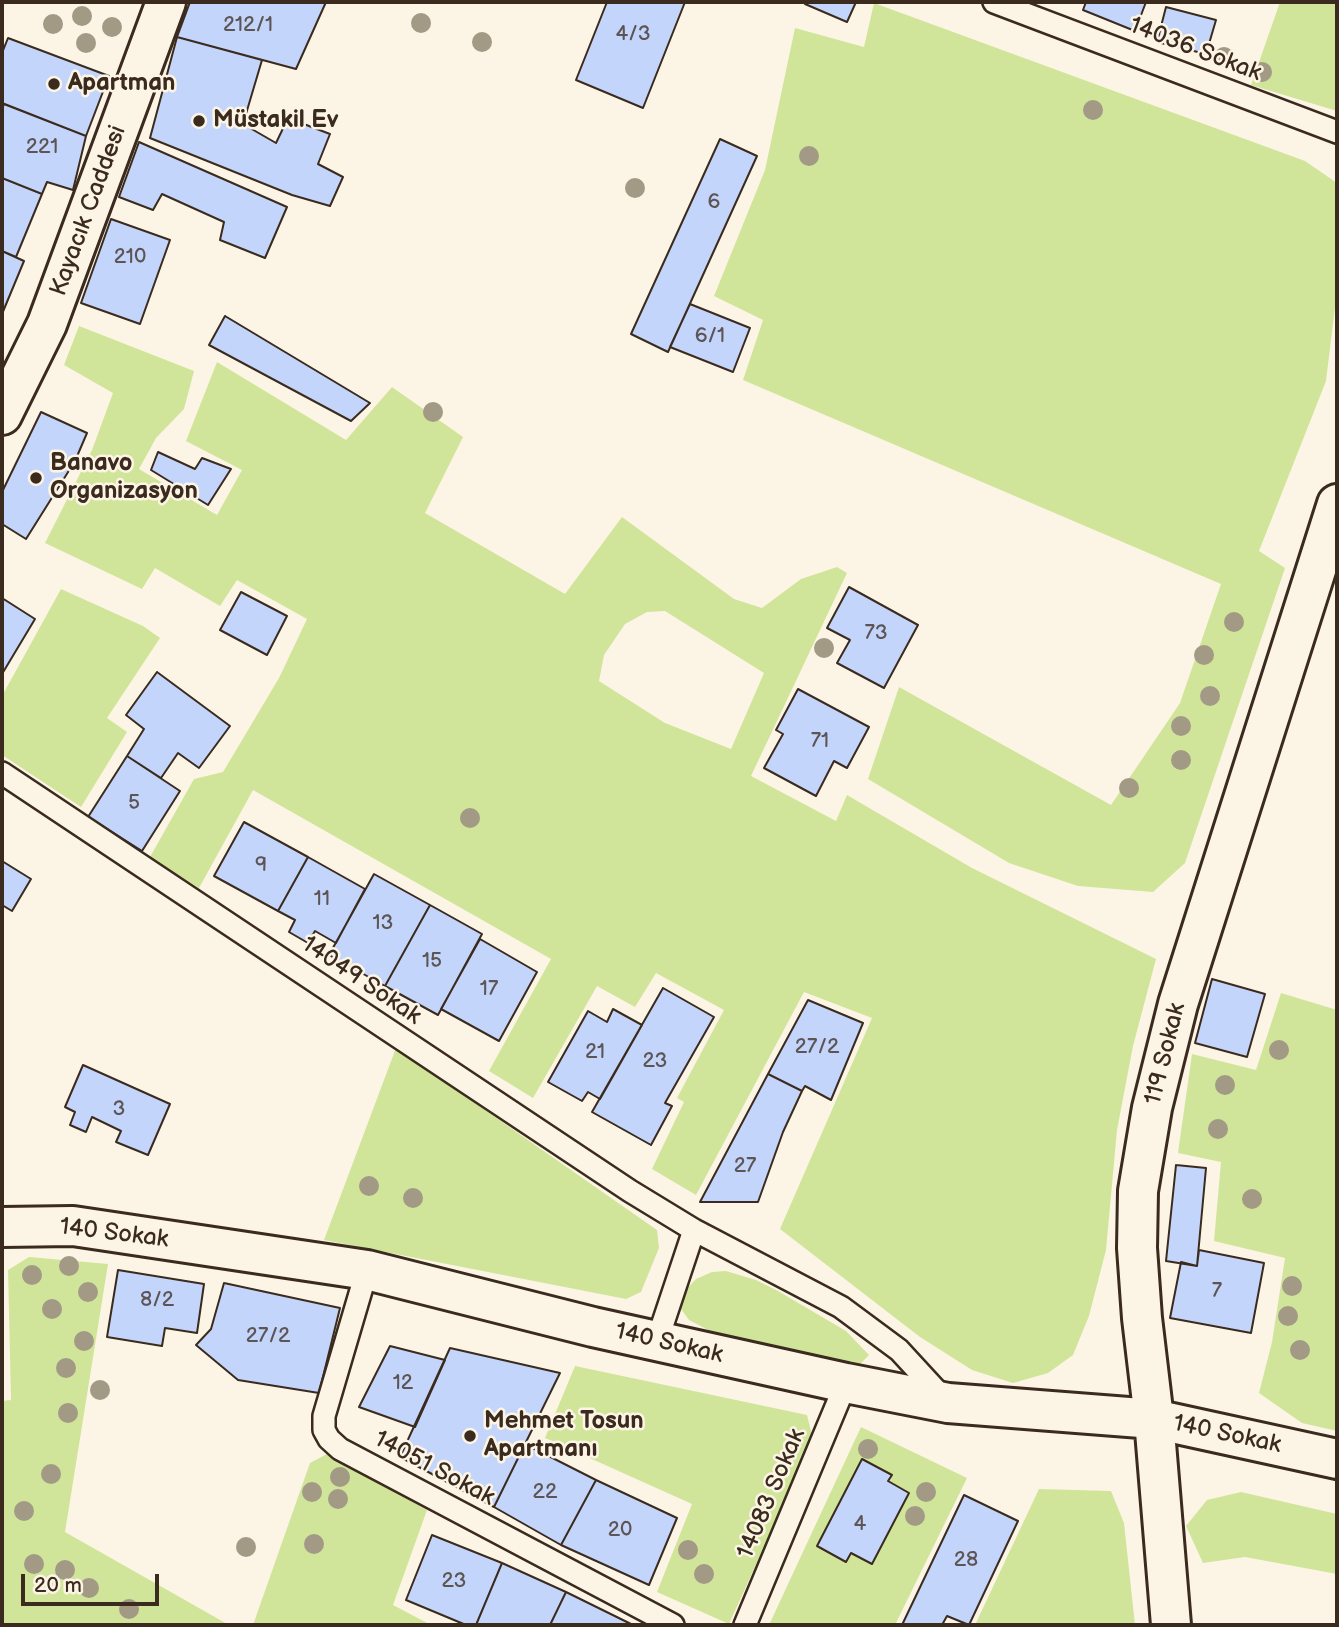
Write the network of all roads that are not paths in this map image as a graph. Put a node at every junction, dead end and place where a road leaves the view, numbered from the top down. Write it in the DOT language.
graph roads {
  1 [pos="166,2"];
  2 [pos="994,2"];
  3 [pos="1337,132"];
  4 [pos="2,415"];
  5 [pos="1337,504"];
  6 [pos="2,773"];
  7 [pos="2,1227"];
  8 [pos="694,1230"];
  9 [pos="367,1270"];
  10 [pos="656,1341"];
  11 [pos="846,1384"];
  12 [pos="948,1404"];
  13 [pos="1154,1419"];
  14 [pos="1337,1459"];
  15 [pos="673,1625"];
  16 [pos="745,1625"];
  17 [pos="1171,1625"];
  1 -- 4 [label="street, Kayacık Caddesi"];
  2 -- 3 [label="lane, 14036 Sokak"];
  5 -- 13 [label="street, 119 Sokak"];
  6 -- 8 [label="lane, 14049 Sokak"];
  7 -- 9 [label="street, 140 Sokak"];
  8 -- 10 [label="lane"];
  8 -- 12 [label="lane, 14049 Sokak"];
  9 -- 10 [label="street, 140 Sokak"];
  9 -- 15 [label="lane, 14051 Sokak"];
  10 -- 11 [label="street, 140 Sokak"];
  11 -- 12 [label="street, 140 Sokak"];
  11 -- 16 [label="lane, 14083 Sokak"];
  12 -- 13 [label="street, 140 Sokak"];
  13 -- 14 [label="street, 140 Sokak"];
  13 -- 17 [label="street, 119 Sokak"];
}
